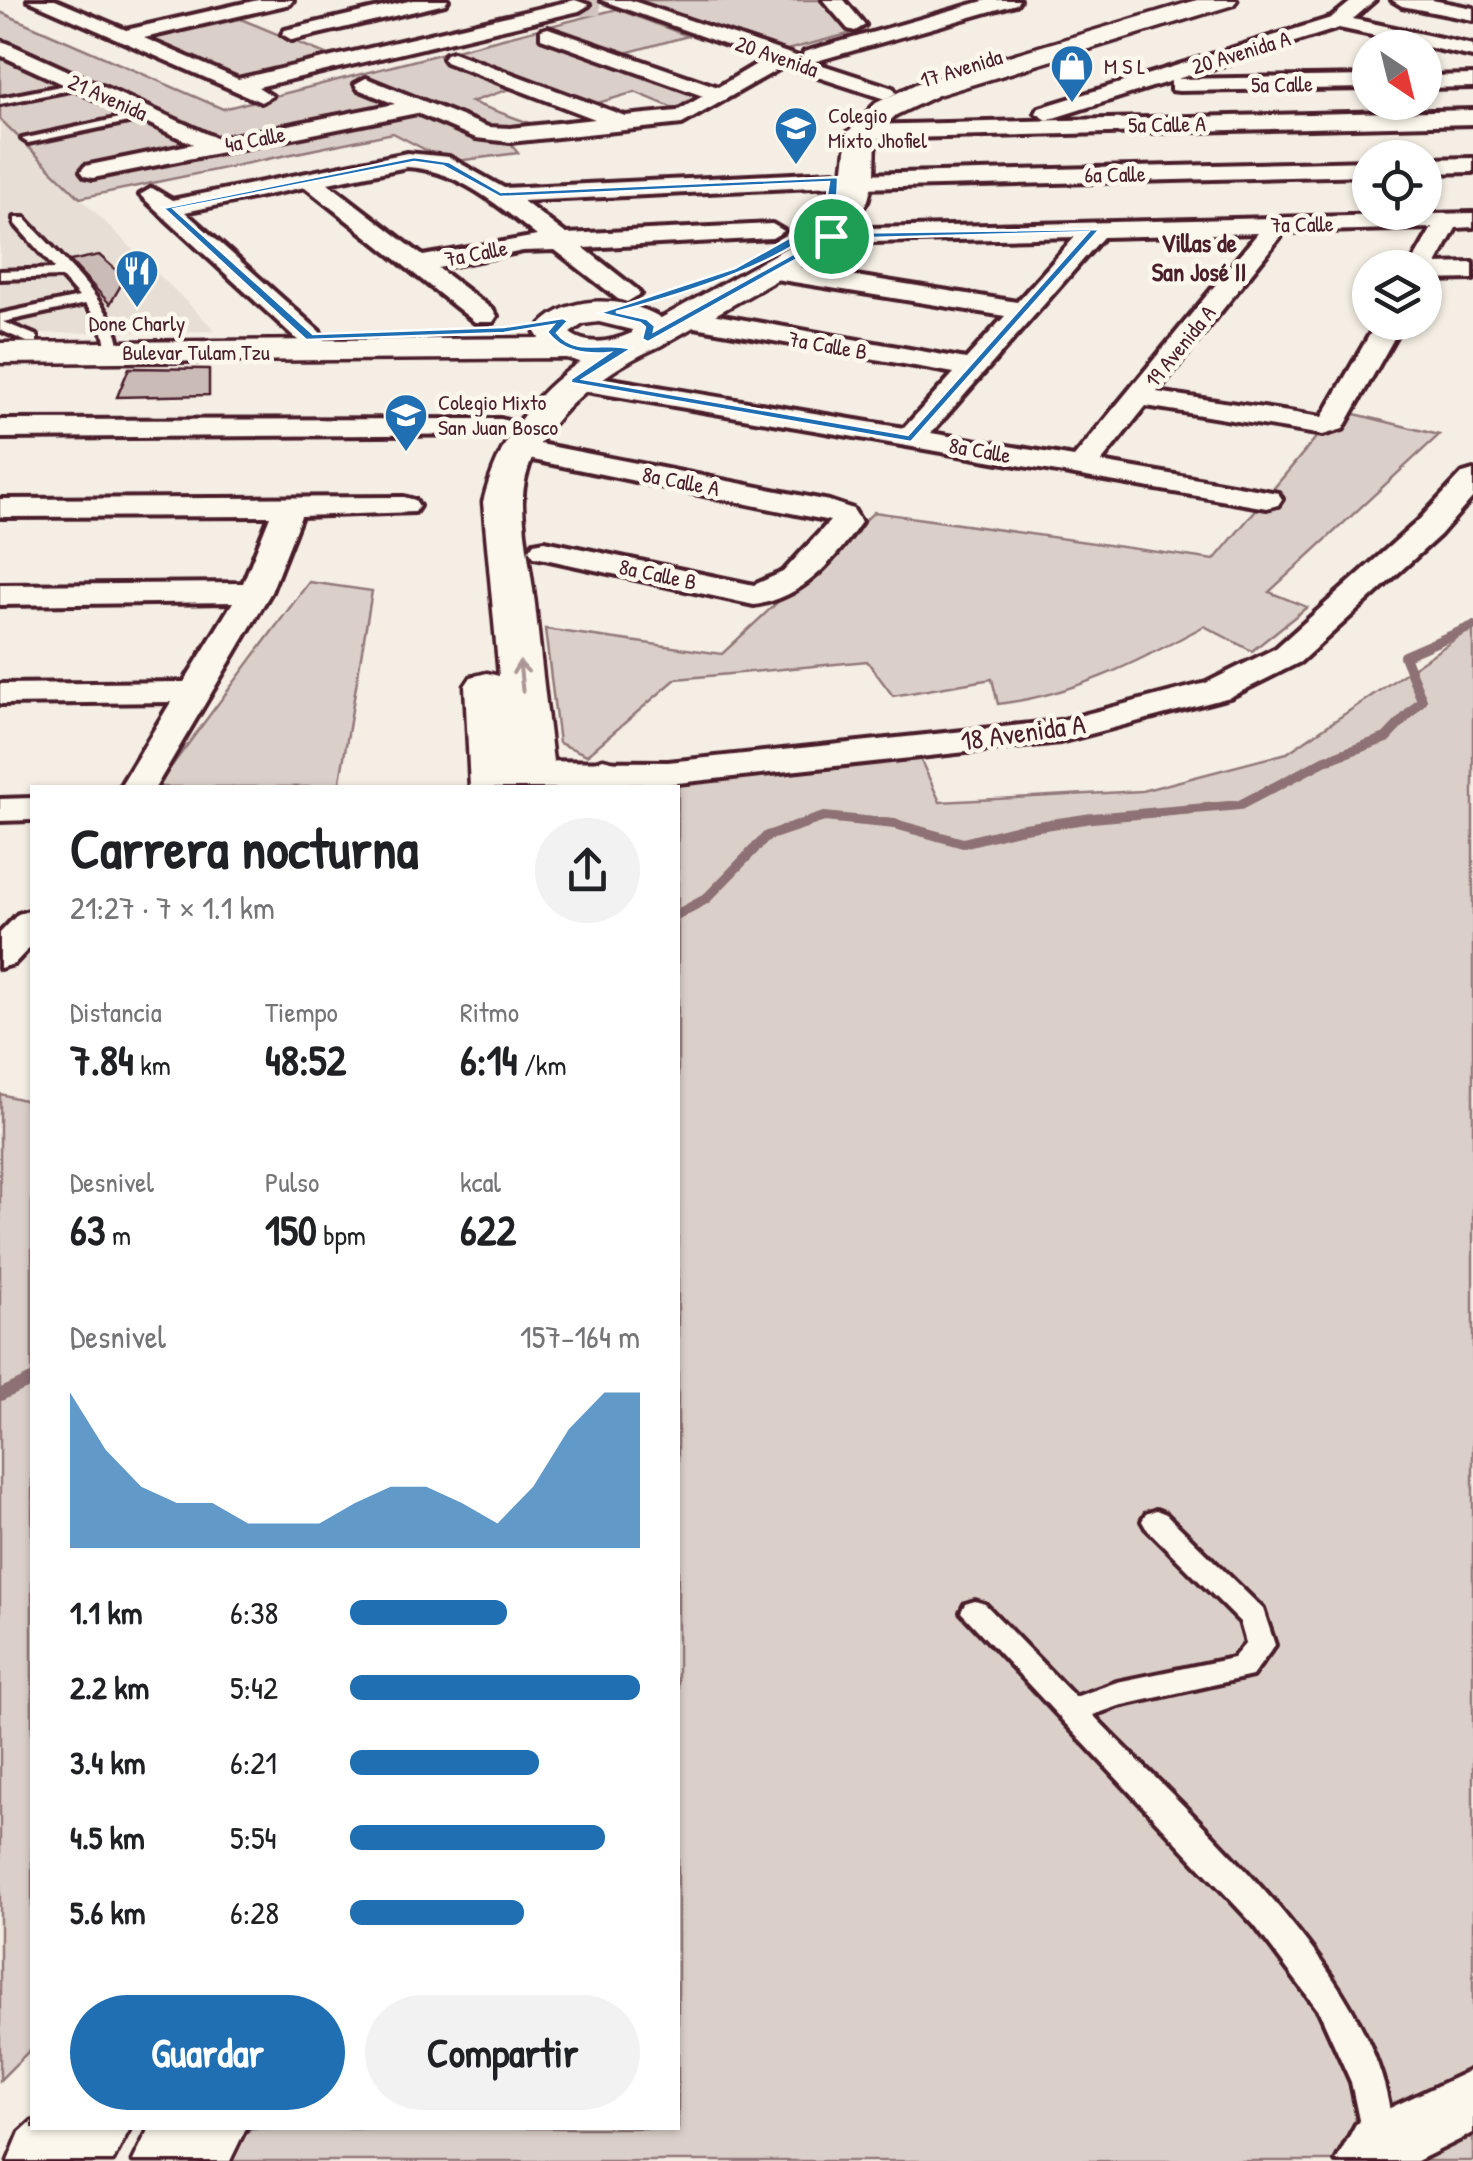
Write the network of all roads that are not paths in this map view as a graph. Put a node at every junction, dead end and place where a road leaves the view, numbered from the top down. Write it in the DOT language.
graph roads {
  1 [pos="38,0"];
  2 [pos="283,0"];
  3 [pos="438,0"];
  4 [pos="833,0"];
  5 [pos="1009,0"];
  6 [pos="1185,0"];
  7 [pos="1224,0"];
  8 [pos="1364,0"];
  9 [pos="1402,0"];
  10 [pos="578,3"];
  11 [pos="105,4"];
  12 [pos="67,12"];
  13 [pos="1473,14"];
  14 [pos="1338,22"];
  15 [pos="856,26"];
  16 [pos="1367,30"];
  17 [pos="292,34"];
  18 [pos="548,34"];
  19 [pos="123,36"];
  20 [pos="0,47"];
  21 [pos="1442,49"];
  22 [pos="1473,51"];
  23 [pos="811,56"];
  24 [pos="453,58"];
  25 [pos="782,58"];
  26 [pos="11,59"];
  27 [pos="1352,78"];
  28 [pos="1473,81"];
  29 [pos="1442,82"];
  30 [pos="1338,83"];
  31 [pos="1352,83"];
  32 [pos="366,84"];
  33 [pos="81,85"];
  34 [pos="238,85"];
  35 [pos="1133,86"];
  36 [pos="886,93"];
  37 [pos="722,96"];
  38 [pos="0,101"];
  39 [pos="418,106"];
  40 [pos="148,115"];
  41 [pos="1473,117"];
  42 [pos="626,124"];
  43 [pos="997,128"];
  44 [pos="302,130"];
  45 [pos="862,132"];
  46 [pos="28,139"];
  47 [pos="216,146"];
  48 [pos="1473,165"];
  49 [pos="1442,166"];
  50 [pos="1352,168"];
  51 [pos="93,172"];
  52 [pos="310,180"];
  53 [pos="847,180"];
  54 [pos="500,194"];
  55 [pos="20,221"];
  56 [pos="1460,221"];
  57 [pos="1277,224"];
  58 [pos="1096,229"];
  59 [pos="772,231"];
  60 [pos="831,236"];
  61 [pos="558,243"];
  62 [pos="1438,250"];
  63 [pos="418,264"];
  64 [pos="769,270"];
  65 [pos="1442,270"];
  66 [pos="1473,271"];
  67 [pos="63,273"];
  68 [pos="0,275"];
  69 [pos="89,300"];
  70 [pos="615,304"];
  71 [pos="1023,311"];
  72 [pos="484,316"];
  73 [pos="683,318"];
  74 [pos="0,322"];
  75 [pos="310,338"];
  76 [pos="16,339"];
  77 [pos="1380,340"];
  78 [pos="637,344"];
  79 [pos="113,345"];
  80 [pos="571,350"];
  81 [pos="0,353"];
  82 [pos="973,368"];
  83 [pos="1139,398"];
  84 [pos="0,428"];
  85 [pos="510,438"];
  86 [pos="911,438"];
  87 [pos="1082,468"];
  88 [pos="1473,478"];
  89 [pos="1267,499"];
  90 [pos="404,506"];
  91 [pos="289,507"];
  92 [pos="0,508"];
  93 [pos="545,550"];
  94 [pos="256,592"];
  95 [pos="0,595"];
  96 [pos="771,595"];
  97 [pos="194,692"];
  98 [pos="0,694"];
  99 [pos="538,780"];
  100 [pos="139,785"];
  101 [pos="0,810"];
  102 [pos="30,810"];
  103 [pos="30,924"];
  104 [pos="0,956"];
  105 [pos="1156,1521"];
  106 [pos="975,1612"];
  107 [pos="1070,1711"];
  108 [pos="1473,2100"];
  109 [pos="86,2130"];
  110 [pos="202,2130"];
  111 [pos="1374,2154"];
  112 [pos="50,2161"];
  113 [pos="175,2161"];
  1 -- 12 [label="street"];
  2 -- 19 [label="street"];
  3 -- 17 [label="street"];
  4 -- 15 [label="street"];
  5 -- 23 [label="street"];
  6 -- 36 [label="main road, 17 Avenida"];
  7 -- 45 [label="main road, 17 Avenida"];
  8 -- 14 [label="street, 20 Avenida A"];
  9 -- 13 [label="street"];
  10 -- 25 [label="street, 20 Avenida"];
  10 -- 34 [label="street"];
  11 -- 12 [label="street"];
  12 -- 19 [label="street"];
  14 -- 16 [label="street"];
  14 -- 35 [label="street, 20 Avenida A"];
  18 -- 37 [label="street"];
  19 -- 34 [label="street"];
  20 -- 26 [label="street, 21 Avenida"];
  21 -- 22 [label="street"];
  24 -- 42 [label="street"];
  25 -- 36 [label="street, 20 Avenida"];
  25 -- 37 [label="street"];
  26 -- 33 [label="street, 21 Avenida"];
  27 -- 30 [label="street"];
  28 -- 29 [label="street"];
  30 -- 31 [label="street, 5a Calle"];
  30 -- 35 [label="street, 5a Calle"];
  32 -- 39 [label="street"];
  33 -- 38 [label="lane"];
  33 -- 40 [label="street, 21 Avenida"];
  34 -- 44 [label="street"];
  35 -- 43 [label="street, 20 Avenida A"];
  36 -- 53 [label="main road, 17 Avenida"];
  37 -- 42 [label="street"];
  39 -- 42 [label="street"];
  39 -- 44 [label="street, 4a Calle"];
  40 -- 46 [label="lane"];
  40 -- 47 [label="street, 21 Avenida"];
  41 -- 43 [label="street, 5a Calle A"];
  43 -- 45 [label="street, 5a Calle A"];
  44 -- 47 [label="street, 4a Calle"];
  45 -- 53 [label="main road, 17 Avenida"];
  47 -- 51 [label="street, 4a Calle"];
  48 -- 49 [label="street"];
  50 -- 53 [label="street, 6a Calle"];
  52 -- 54 [label="street"];
  52 -- 63 [label="street"];
  52 -- 75 [label="street"];
  53 -- 54 [label="street, 6a Calle"];
  53 -- 60 [label="main road, 17 Avenida"];
  53 -- 70 [label="main road, 17 Avenida"];
  54 -- 61 [label="street"];
  55 -- 67 [label="lane"];
  56 -- 57 [label="street, 7a Calle"];
  56 -- 62 [label="street"];
  57 -- 58 [label="street, 7a Calle"];
  57 -- 83 [label="street, 19 Avenida A"];
  58 -- 60 [label="street, 7a Calle"];
  58 -- 71 [label="street"];
  59 -- 61 [label="street, 7a Calle"];
  60 -- 64 [label="main road"];
  61 -- 63 [label="street, 7a Calle"];
  61 -- 70 [label="street"];
  63 -- 72 [label="street"];
  64 -- 71 [label="street"];
  64 -- 73 [label="main road"];
  65 -- 66 [label="street"];
  67 -- 68 [label="lane"];
  67 -- 69 [label="lane"];
  69 -- 74 [label="lane"];
  69 -- 79 [label="lane"];
  70 -- 78 [label="main road"];
  70 -- 80 [label="main road, 17 Avenida"];
  71 -- 82 [label="street"];
  73 -- 78 [label="main road"];
  73 -- 82 [label="street, 7a Calle B"];
  74 -- 76 [label="lane"];
  75 -- 79 [label="main road, Bulevar Tulam Tzu"];
  75 -- 80 [label="main road, Bulevar Tulam Tzu"];
  76 -- 79 [label="main road, Bulevar Tulam Tzu"];
  77 -- 83 [label="street"];
  78 -- 80 [label="main road"];
  79 -- 80 [label="main road, Bulevar Tulam Tzu"];
  79 -- 81 [label="main road, Bulevar Tulam Tzu"];
  80 -- 85 [label="main road"];
  80 -- 86 [label="street, 8a Calle"];
  82 -- 86 [label="street"];
  83 -- 87 [label="street, 19 Avenida A"];
  84 -- 85 [label="street, 8a Calle A"];
  85 -- 96 [label="street, 8a Calle A"];
  85 -- 99 [label="main road"];
  86 -- 87 [label="street, 8a Calle"];
  87 -- 89 [label="street, 8a Calle"];
  88 -- 99 [label="street, 18 Avenida A"];
  90 -- 91 [label="street"];
  91 -- 92 [label="street"];
  91 -- 94 [label="street"];
  93 -- 96 [label="street, 8a Calle B"];
  94 -- 95 [label="street"];
  94 -- 97 [label="street"];
  97 -- 98 [label="street"];
  97 -- 100 [label="street"];
  101 -- 102 [label="street"];
  103 -- 104 [label="street"];
  105 -- 107 [label="lane"];
  106 -- 107 [label="lane"];
  107 -- 111 [label="lane"];
  108 -- 111 [label="street"];
  109 -- 112 [label="main road"];
  110 -- 113 [label="main road"];
}
